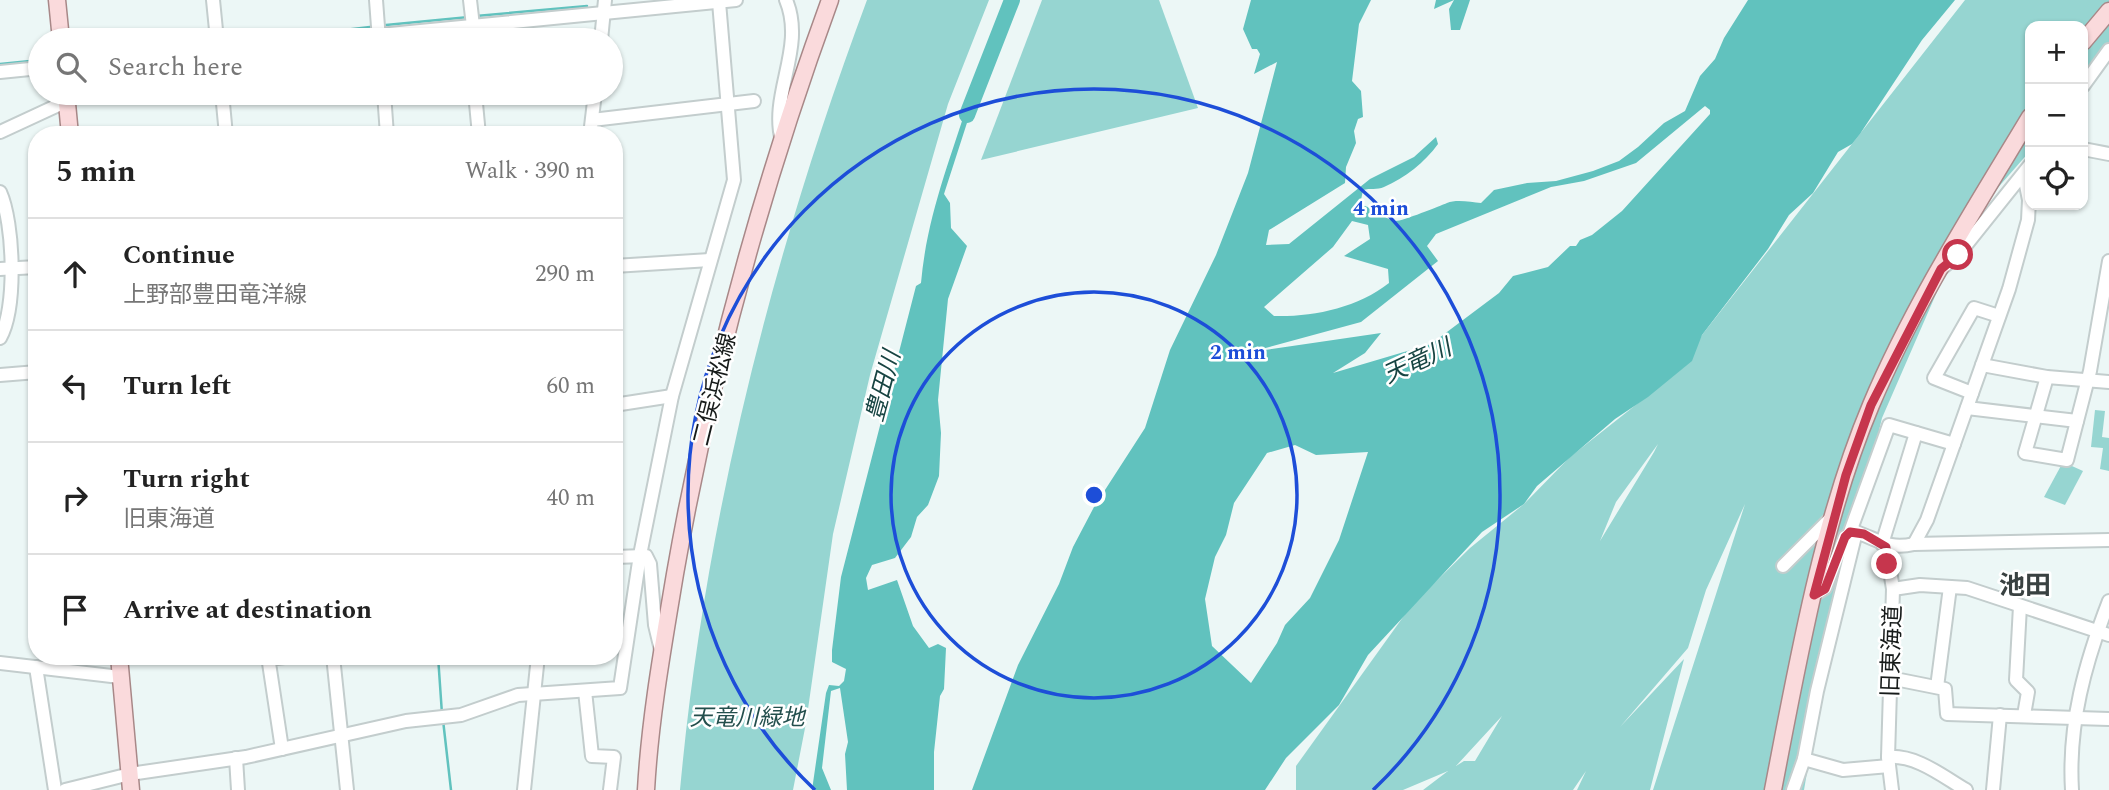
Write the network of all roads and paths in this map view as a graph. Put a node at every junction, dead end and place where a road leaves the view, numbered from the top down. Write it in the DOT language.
graph roads {
  1 [pos="57,0"];
  2 [pos="213,0"];
  3 [pos="376,0"];
  4 [pos="470,0"];
  5 [pos="605,0"];
  6 [pos="736,0"];
  7 [pos="786,0"];
  8 [pos="830,0"];
  9 [pos="719,2"];
  10 [pos="2109,11"];
  11 [pos="604,14"];
  12 [pos="471,25"];
  13 [pos="60,28"];
  14 [pos="216,28"];
  15 [pos="378,28"];
  16 [pos="450,28"];
  17 [pos="602,28"];
  18 [pos="2088,36"];
  19 [pos="2109,50"];
  20 [pos="28,69"];
  21 [pos="0,72"];
  22 [pos="2084,84"];
  23 [pos="754,101"];
  24 [pos="727,104"];
  25 [pos="51,105"];
  26 [pos="67,105"];
  27 [pos="223,105"];
  28 [pos="385,105"];
  29 [pos="476,105"];
  30 [pos="594,105"];
  31 [pos="592,120"];
  32 [pos="69,126"];
  33 [pos="225,126"];
  34 [pos="386,126"];
  35 [pos="478,126"];
  36 [pos="591,126"];
  37 [pos="2025,126"];
  38 [pos="0,132"];
  39 [pos="783,141"];
  40 [pos="2088,150"];
  41 [pos="2109,153"];
  42 [pos="2025,172"];
  43 [pos="0,192"];
  44 [pos="2028,210"];
  45 [pos="710,260"];
  46 [pos="2109,261"];
  47 [pos="623,265"];
  48 [pos="28,268"];
  49 [pos="5,269"];
  50 [pos="1941,269"];
  51 [pos="1999,316"];
  52 [pos="0,338"];
  53 [pos="1982,365"];
  54 [pos="28,373"];
  55 [pos="0,375"];
  56 [pos="2047,377"];
  57 [pos="2087,380"];
  58 [pos="2109,382"];
  59 [pos="1972,393"];
  60 [pos="672,396"];
  61 [pos="623,403"];
  62 [pos="1966,408"];
  63 [pos="2035,416"];
  64 [pos="2077,421"];
  65 [pos="1916,433"];
  66 [pos="1954,444"];
  67 [pos="1835,514"];
  68 [pos="1853,532"];
  69 [pos="2109,540"];
  70 [pos="1914,544"];
  71 [pos="1884,545"];
  72 [pos="640,555"];
  73 [pos="623,556"];
  74 [pos="1783,566"];
  75 [pos="1950,587"];
  76 [pos="1893,589"];
  77 [pos="1814,595"];
  78 [pos="2109,601"];
  79 [pos="2020,606"];
  80 [pos="2103,632"];
  81 [pos="661,650"];
  82 [pos="0,663"];
  83 [pos="119,665"];
  84 [pos="269,665"];
  85 [pos="334,665"];
  86 [pos="537,665"];
  87 [pos="36,667"];
  88 [pos="120,677"];
  89 [pos="1891,678"];
  90 [pos="1937,687"];
  91 [pos="585,691"];
  92 [pos="534,694"];
  93 [pos="2000,715"];
  94 [pos="2024,715"];
  95 [pos="2074,716"];
  96 [pos="2109,719"];
  97 [pos="341,736"];
  98 [pos="282,749"];
  99 [pos="236,758"];
  100 [pos="1804,759"];
  101 [pos="1889,762"];
  102 [pos="130,782"];
  103 [pos="55,790"];
  104 [pos="65,790"];
  105 [pos="238,790"];
  106 [pos="347,790"];
  107 [pos="524,790"];
  108 [pos="610,790"];
  109 [pos="646,790"];
  110 [pos="1773,790"];
  111 [pos="1793,790"];
  112 [pos="1892,790"];
  113 [pos="1966,790"];
  114 [pos="1993,790"];
  115 [pos="2071,790"];
  1 -- 13 [label="main road"];
  2 -- 14 [label="street"];
  3 -- 15 [label="street"];
  4 -- 12 [label="street"];
  5 -- 11 [label="street"];
  6 -- 9 [label="street"];
  7 -- 39 [label="street"];
  8 -- 39 [label="main road, 二俣浜松線"];
  9 -- 11 [label="street"];
  9 -- 24 [label="street"];
  10 -- 18 [label="main road"];
  11 -- 12 [label="street"];
  11 -- 17 [label="street"];
  12 -- 16 [label="street"];
  19 -- 22 [label="street"];
  20 -- 21 [label="street"];
  23 -- 24 [label="street"];
  24 -- 31 [label="street"];
  24 -- 45 [label="street"];
  25 -- 38 [label="street"];
  26 -- 32 [label="main road"];
  27 -- 33 [label="street"];
  28 -- 34 [label="street"];
  29 -- 35 [label="street"];
  30 -- 31 [label="street"];
  31 -- 36 [label="street"];
  37 -- 50 [label="main road"];
  39 -- 81 [label="main road, 二俣浜松線"];
  40 -- 41 [label="street"];
  42 -- 50 [label="street"];
  43 -- 49 [label="street"];
  44 -- 51 [label="street"];
  45 -- 47 [label="street"];
  45 -- 60 [label="street"];
  46 -- 57 [label="street"];
  48 -- 49 [label="street"];
  49 -- 52 [label="street"];
  50 -- 67 [label="main road"];
  51 -- 53 [label="street"];
  51 -- 59 [label="street"];
  53 -- 56 [label="street"];
  53 -- 59 [label="street"];
  54 -- 55 [label="street"];
  56 -- 57 [label="street"];
  56 -- 63 [label="street"];
  57 -- 58 [label="street"];
  57 -- 64 [label="street"];
  59 -- 62 [label="street"];
  60 -- 61 [label="street"];
  60 -- 72 [label="street"];
  62 -- 63 [label="street"];
  62 -- 66 [label="street"];
  63 -- 64 [label="street"];
  63 -- 64 [label="street"];
  65 -- 66 [label="street"];
  65 -- 68 [label="street"];
  65 -- 71 [label="street"];
  66 -- 70 [label="street"];
  67 -- 74 [label="street"];
  67 -- 77 [label="main road"];
  68 -- 71 [label="street"];
  68 -- 77 [label="street"];
  68 -- 100 [label="street"];
  69 -- 70 [label="street"];
  70 -- 71 [label="street"];
  71 -- 76 [label="street, 旧東海道"];
  72 -- 73 [label="street"];
  72 -- 81 [label="street"];
  72 -- 91 [label="street"];
  75 -- 76 [label="street"];
  75 -- 79 [label="street"];
  75 -- 90 [label="street"];
  76 -- 89 [label="street, 旧東海道"];
  77 -- 110 [label="main road"];
  78 -- 80 [label="street"];
  79 -- 80 [label="street"];
  79 -- 94 [label="street"];
  80 -- 95 [label="street"];
  81 -- 109 [label="main road, 二俣浜松線"];
  82 -- 87 [label="street"];
  83 -- 88 [label="main road"];
  84 -- 98 [label="street"];
  85 -- 97 [label="street"];
  86 -- 92 [label="street"];
  87 -- 88 [label="street"];
  87 -- 103 [label="street"];
  88 -- 102 [label="main road"];
  89 -- 90 [label="street"];
  89 -- 101 [label="street, 旧東海道"];
  90 -- 93 [label="street"];
  91 -- 92 [label="street"];
  91 -- 108 [label="street"];
  92 -- 97 [label="street"];
  92 -- 107 [label="street"];
  93 -- 94 [label="street"];
  93 -- 114 [label="street"];
  94 -- 95 [label="street"];
  95 -- 96 [label="street"];
  95 -- 115 [label="street"];
  97 -- 98 [label="street"];
  97 -- 106 [label="street"];
  98 -- 99 [label="street"];
  99 -- 102 [label="street"];
  99 -- 105 [label="street"];
  100 -- 101 [label="street"];
  100 -- 111 [label="street"];
  101 -- 112 [label="street, 旧東海道"];
  101 -- 113 [label="street"];
  102 -- 104 [label="street"];
}
